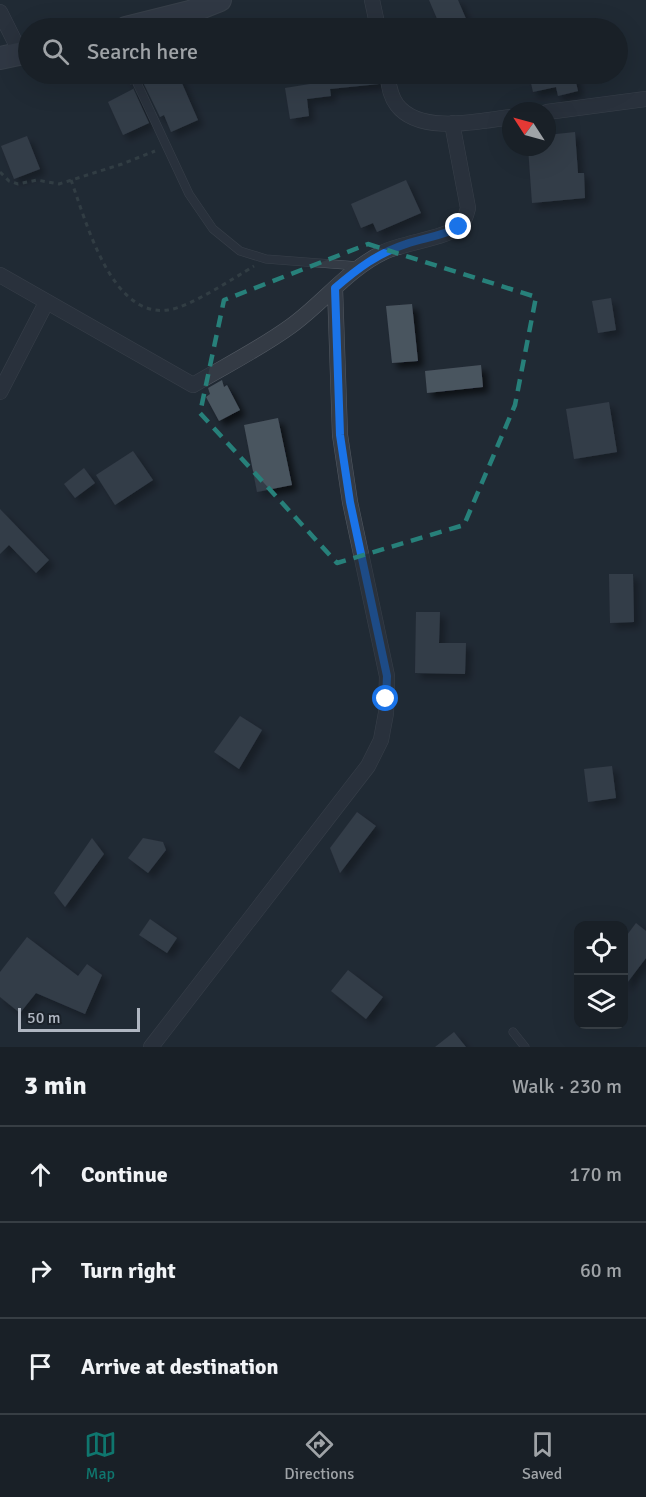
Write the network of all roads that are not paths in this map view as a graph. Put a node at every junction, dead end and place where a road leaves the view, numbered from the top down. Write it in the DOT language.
graph roads {
  1 [pos="220,0"];
  2 [pos="372,0"];
  3 [pos="0,12"];
  4 [pos="166,18"];
  5 [pos="376,18"];
  6 [pos="16,55"];
  7 [pos="136,84"];
  8 [pos="389,84"];
  9 [pos="646,99"];
  10 [pos="556,111"];
  11 [pos="502,118"];
  12 [pos="452,123"];
  13 [pos="361,266"];
  14 [pos="0,275"];
  15 [pos="335,288"];
  16 [pos="46,303"];
  17 [pos="0,392"];
  18 [pos="513,1032"];
  19 [pos="151,1047"];
  20 [pos="525,1047"];
  1 -- 4 [label="street"];
  2 -- 5 [label="street"];
  3 -- 6 [label="street"];
  7 -- 13 [label="lane"];
  8 -- 12 [label="street"];
  9 -- 10 [label="street"];
  11 -- 12 [label="street"];
  12 -- 13 [label="street"];
  13 -- 15 [label="street"];
  14 -- 16 [label="street"];
  15 -- 16 [label="street"];
  15 -- 19 [label="street"];
  16 -- 17 [label="street"];
  18 -- 20 [label="lane"];
}
